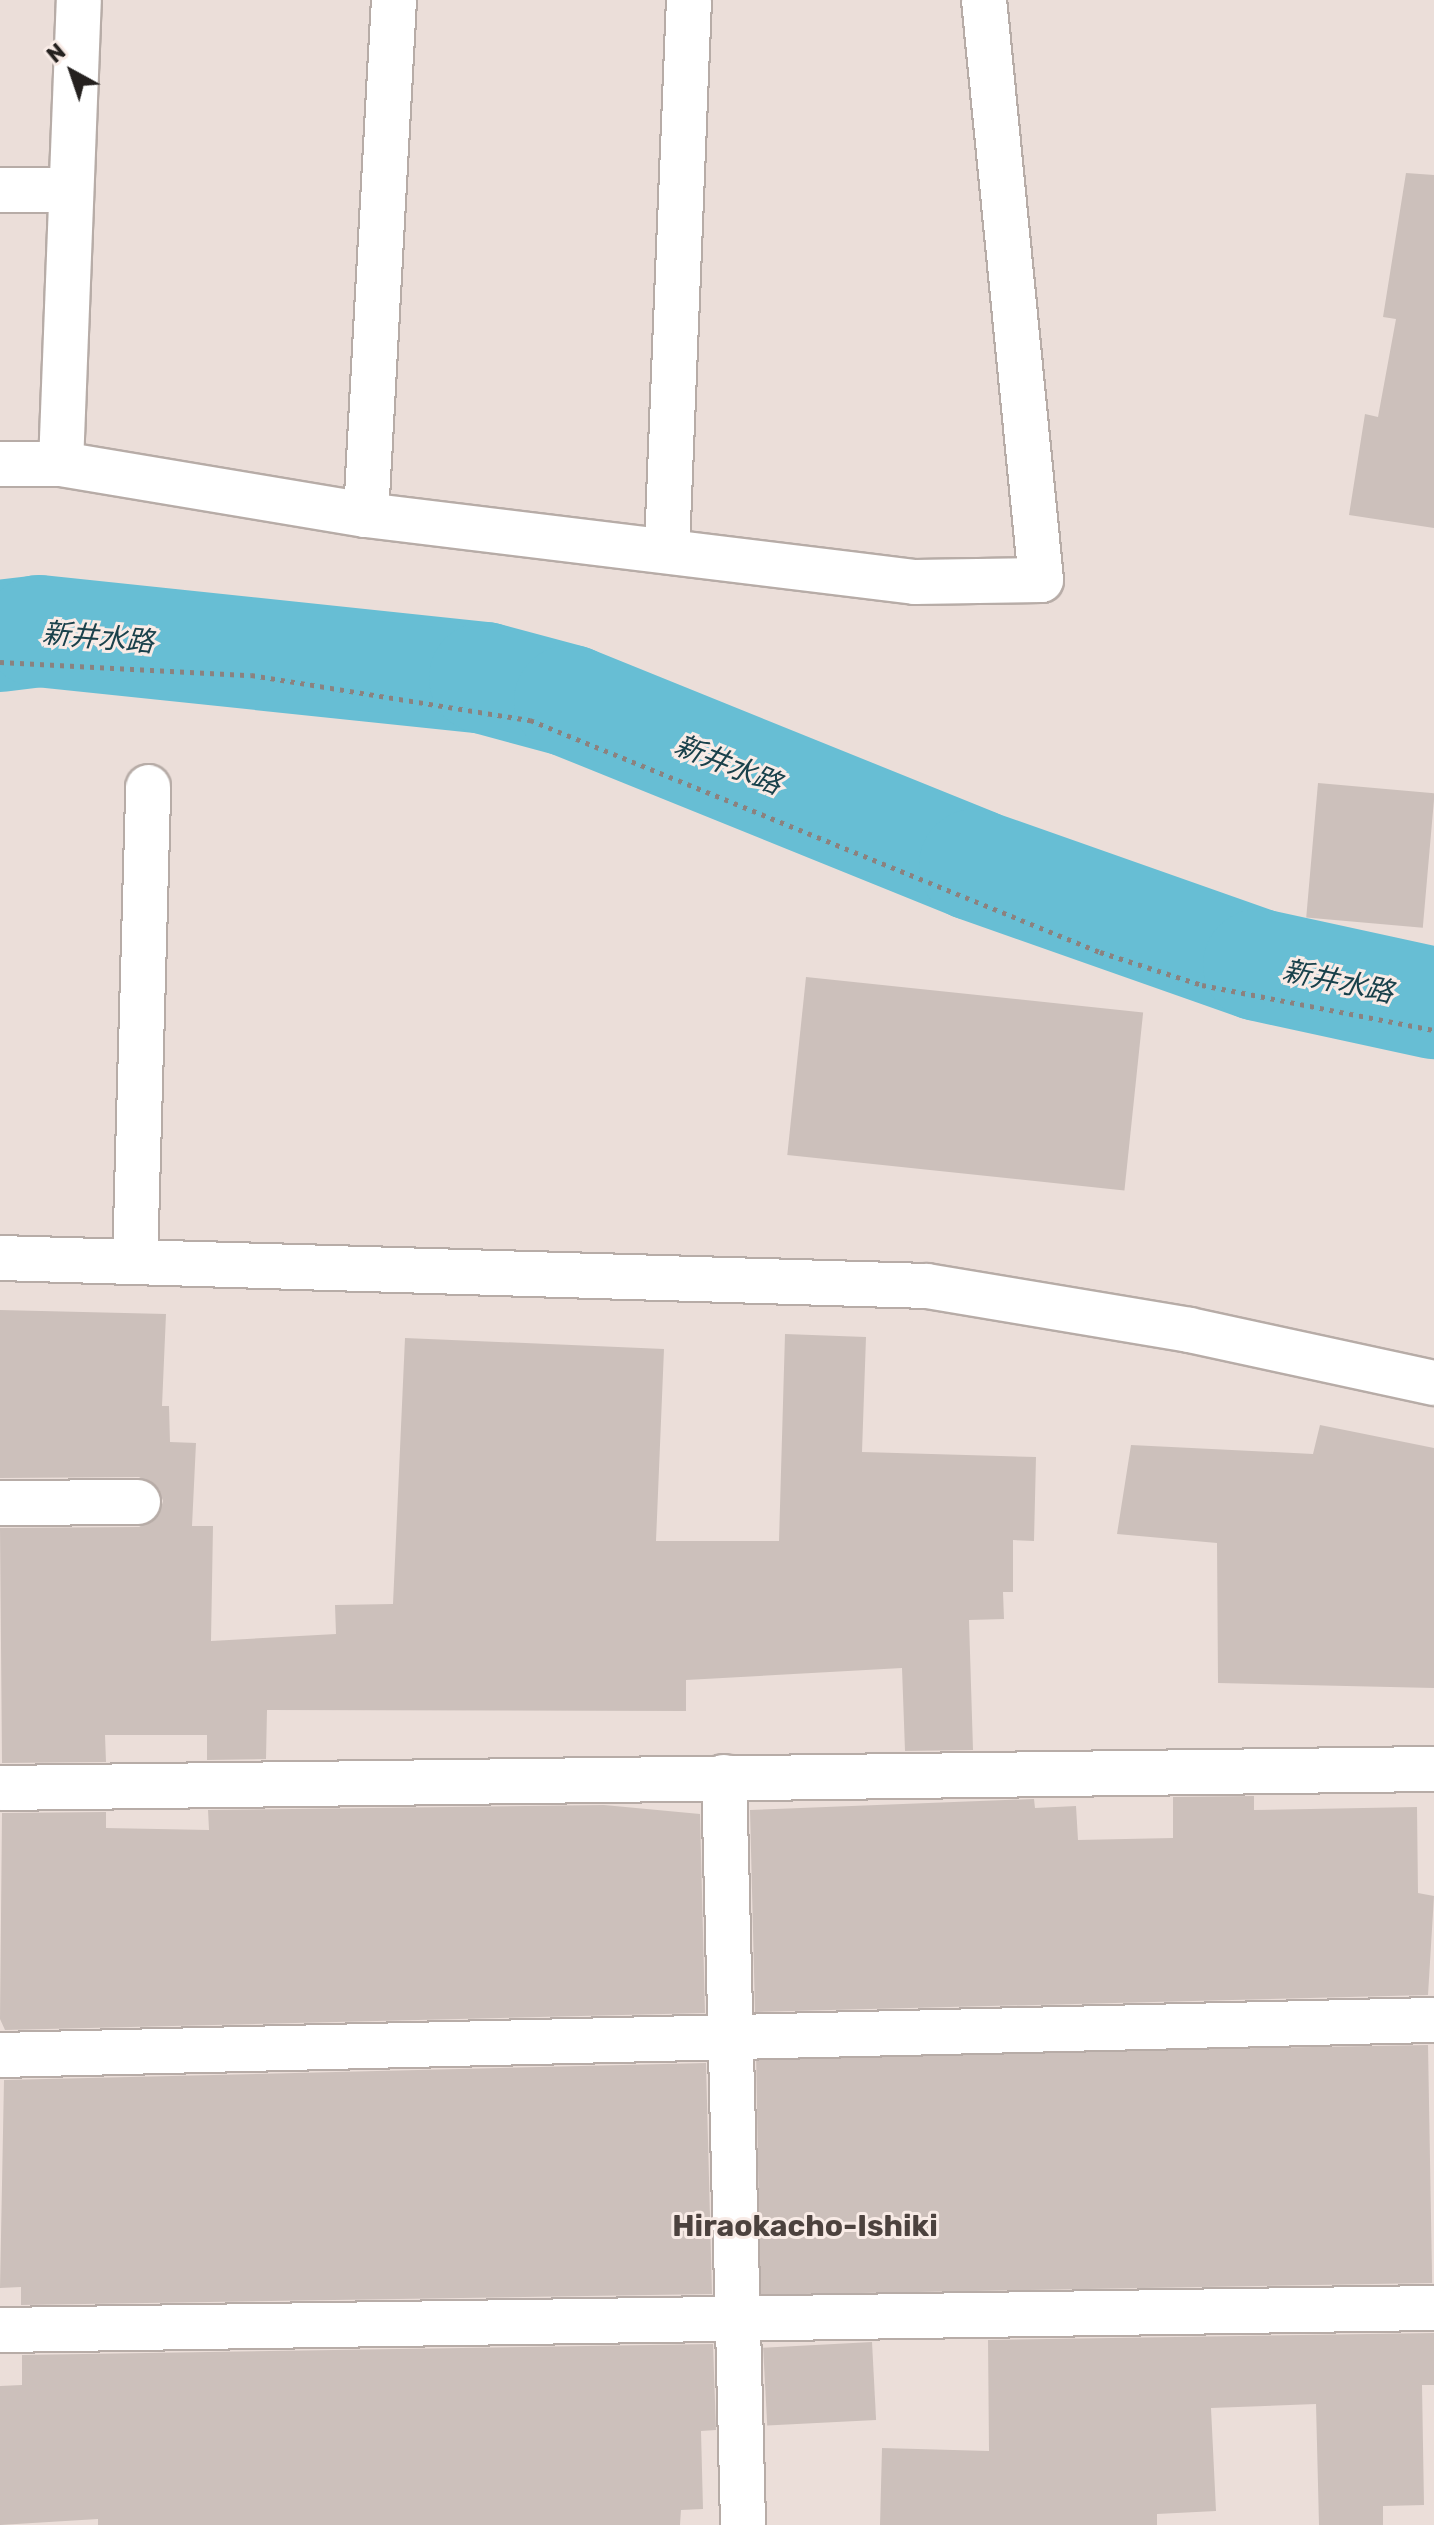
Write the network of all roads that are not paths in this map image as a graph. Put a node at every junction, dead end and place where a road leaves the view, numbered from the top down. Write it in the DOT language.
graph roads {
  1 [pos="79,0"];
  2 [pos="394,0"];
  3 [pos="689,0"];
  4 [pos="984,0"];
  5 [pos="0,190"];
  6 [pos="70,190"];
  7 [pos="0,464"];
  8 [pos="61,464"];
  9 [pos="366,515"];
  10 [pos="667,547"];
  11 [pos="148,787"];
  12 [pos="0,1258"];
  13 [pos="135,1262"];
  14 [pos="1434,1383"];
  15 [pos="138,1502"];
  16 [pos="0,1503"];
  17 [pos="1434,1769"];
  18 [pos="724,1777"];
  19 [pos="0,1788"];
  20 [pos="1434,2020"];
  21 [pos="732,2039"];
  22 [pos="0,2055"];
  23 [pos="1434,2308"];
  24 [pos="739,2319"];
  25 [pos="0,2330"];
  26 [pos="743,2525"];
  1 -- 6 [label="street"];
  2 -- 9 [label="street"];
  3 -- 10 [label="street"];
  4 -- 10 [label="street"];
  5 -- 6 [label="street"];
  6 -- 8 [label="street"];
  7 -- 8 [label="street"];
  8 -- 9 [label="street"];
  9 -- 10 [label="street"];
  11 -- 13 [label="street"];
  12 -- 13 [label="street"];
  13 -- 14 [label="street"];
  15 -- 16 [label="street"];
  17 -- 18 [label="street"];
  18 -- 19 [label="street"];
  18 -- 21 [label="street"];
  20 -- 21 [label="street"];
  21 -- 22 [label="street"];
  21 -- 24 [label="street"];
  23 -- 24 [label="street"];
  24 -- 25 [label="street"];
  24 -- 26 [label="street"];
}
